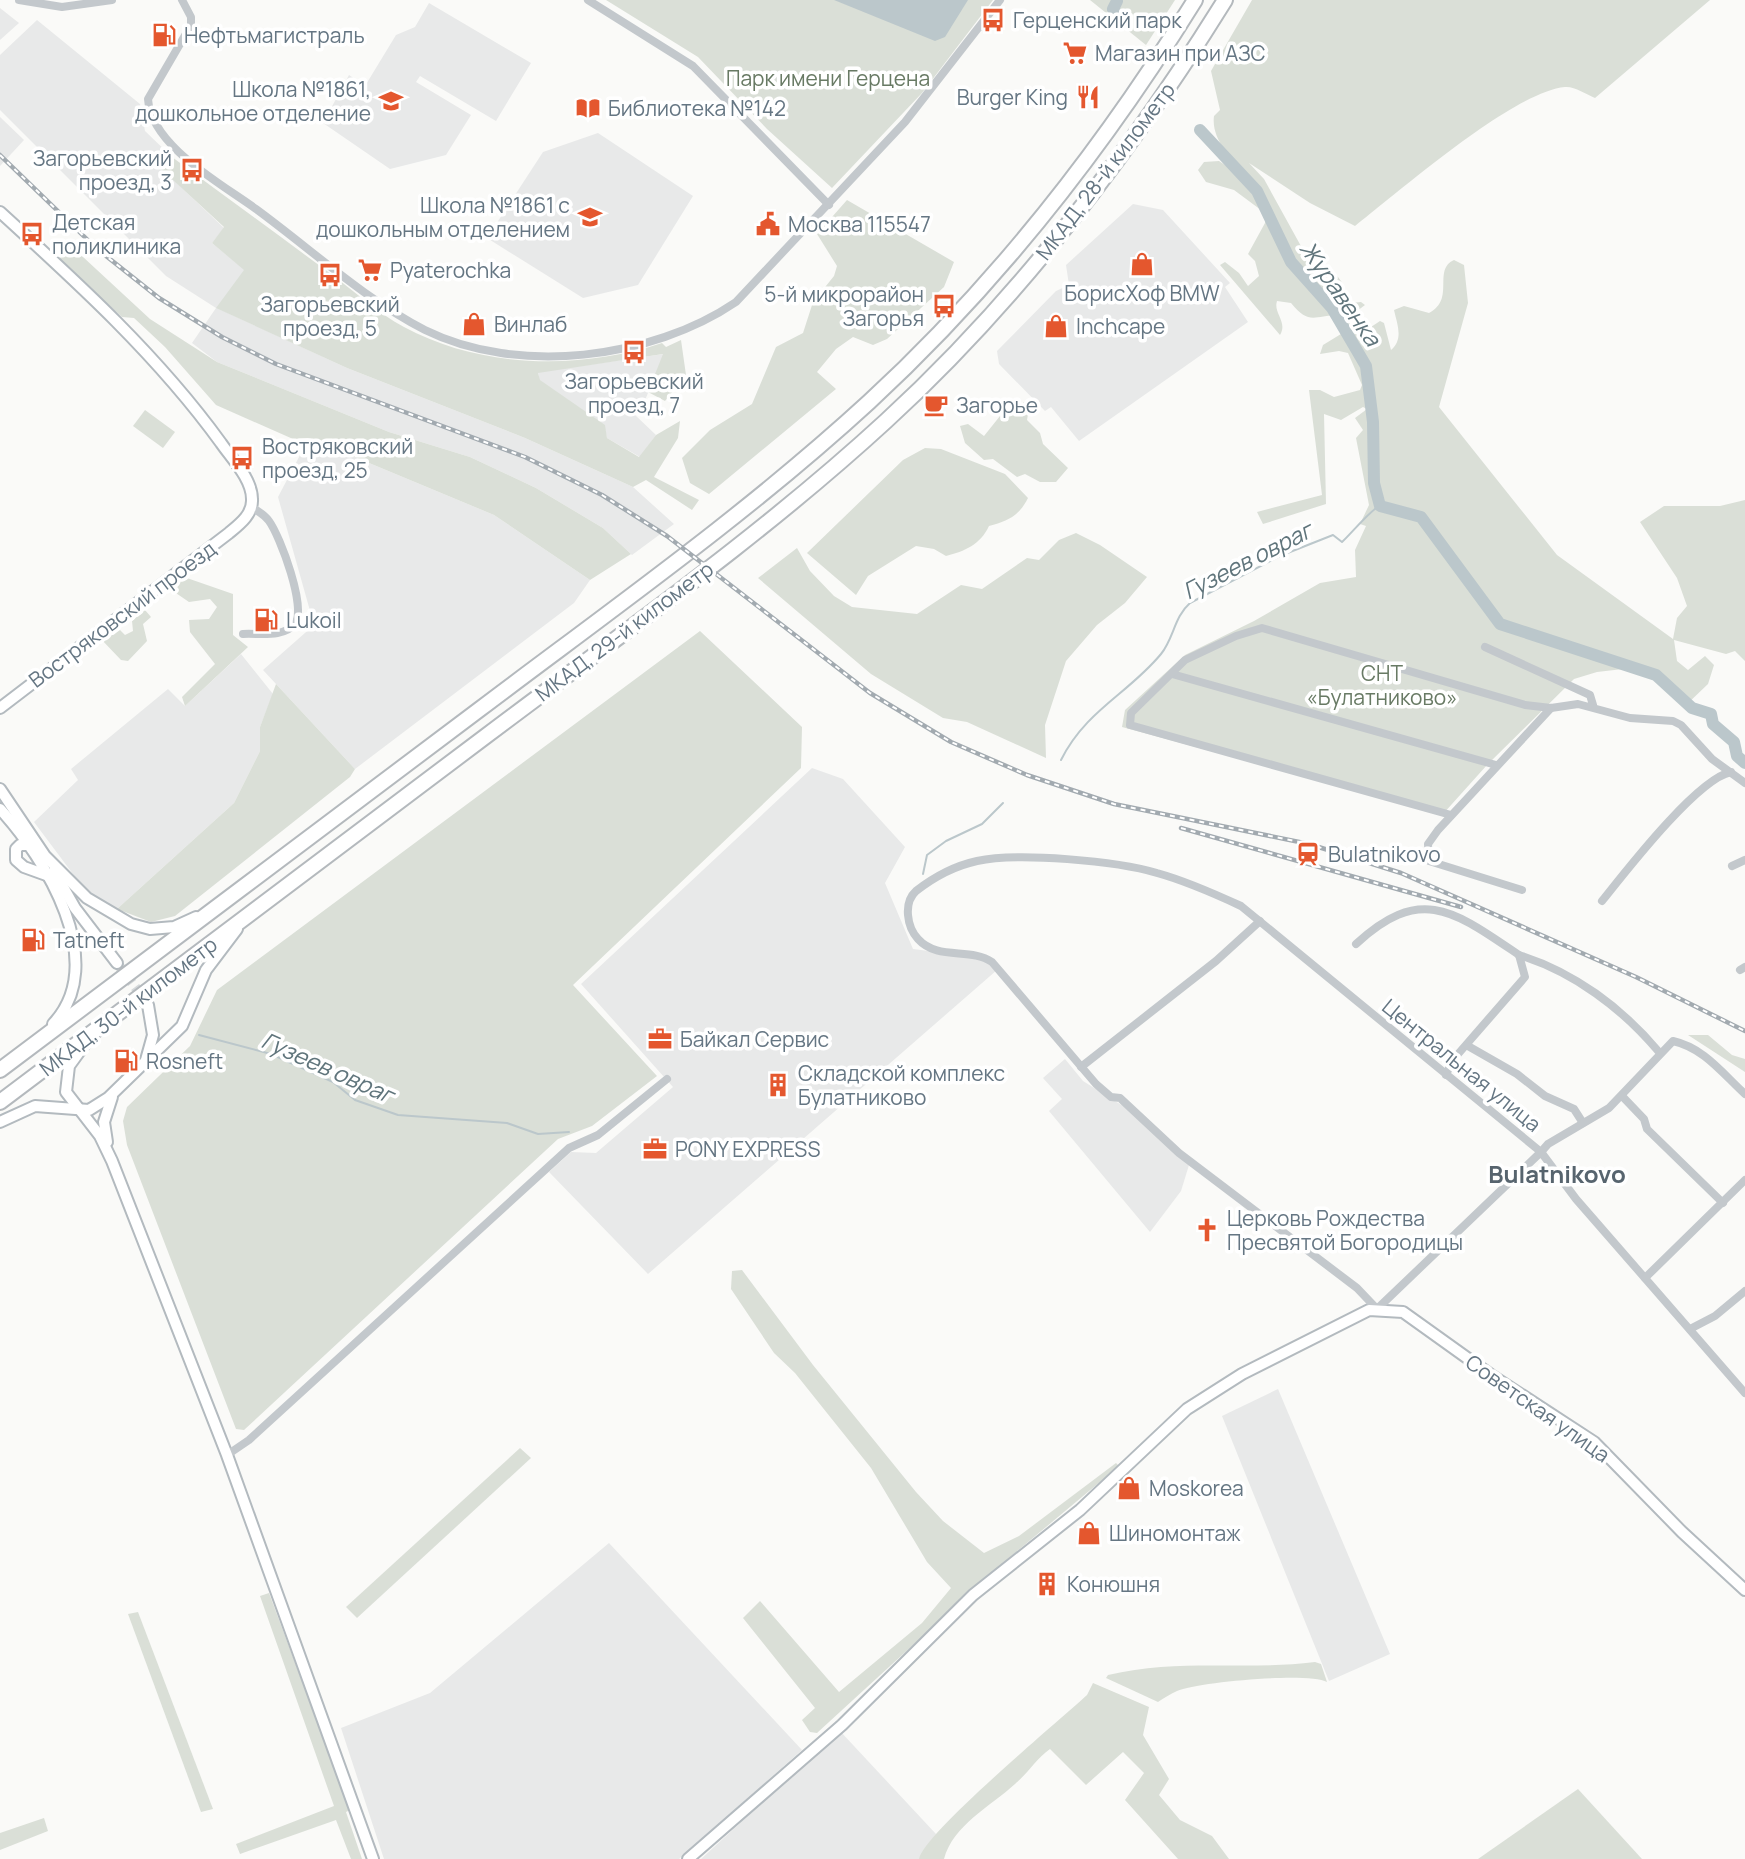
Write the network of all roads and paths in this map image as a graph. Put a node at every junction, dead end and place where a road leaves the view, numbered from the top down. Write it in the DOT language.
graph roads {
  1 [pos="19,0"];
  2 [pos="112,0"];
  3 [pos="182,0"];
  4 [pos="588,0"];
  5 [pos="1000,0"];
  6 [pos="1195,0"];
  7 [pos="1225,0"];
  8 [pos="829,205"];
  9 [pos="0,212"];
  10 [pos="956,315"];
  11 [pos="974,333"];
  12 [pos="255,510"];
  13 [pos="243,634"];
  14 [pos="1485,647"];
  15 [pos="1171,674"];
  16 [pos="1590,706"];
  17 [pos="0,708"];
  18 [pos="1551,708"];
  19 [pos="1496,765"];
  20 [pos="1731,772"];
  21 [pos="1745,783"];
  22 [pos="0,789"];
  23 [pos="1,809"];
  24 [pos="1451,815"];
  25 [pos="32,845"];
  26 [pos="46,856"];
  27 [pos="1745,860"];
  28 [pos="1732,866"];
  29 [pos="47,875"];
  30 [pos="240,889"];
  31 [pos="1522,890"];
  32 [pos="69,899"];
  33 [pos="1602,901"];
  34 [pos="256,909"];
  35 [pos="1260,921"];
  36 [pos="1356,944"];
  37 [pos="1519,955"];
  38 [pos="117,963"];
  39 [pos="131,1003"];
  40 [pos="148,1005"];
  41 [pos="1468,1046"];
  42 [pos="1659,1052"];
  43 [pos="14,1060"];
  44 [pos="1081,1067"];
  45 [pos="0,1070"];
  46 [pos="135,1073"];
  47 [pos="1446,1075"];
  48 [pos="667,1079"];
  49 [pos="117,1090"];
  50 [pos="1745,1094"];
  51 [pos="1622,1096"];
  52 [pos="0,1102"];
  53 [pos="77,1108"];
  54 [pos="0,1122"];
  55 [pos="1583,1123"];
  56 [pos="1541,1152"];
  57 [pos="112,1161"];
  58 [pos="1745,1180"];
  59 [pos="1723,1203"];
  60 [pos="1645,1278"];
  61 [pos="1745,1291"];
  62 [pos="1377,1308"];
  63 [pos="1690,1329"];
  64 [pos="1745,1393"];
  65 [pos="227,1455"];
  66 [pos="1745,1590"];
  67 [pos="373,1859"];
  68 [pos="688,1859"];
  1 -- 2 [label="street"];
  3 -- 8 [label="street"];
  4 -- 8 [label="street"];
  5 -- 8 [label="street"];
  6 -- 10 [label="highway, МКАД, 28-й километр"];
  7 -- 11 [label="highway, МКАД, 28-й километр"];
  9 -- 12 [label="street"];
  10 -- 30 [label="highway, МКАД, 29-й километр"];
  11 -- 34 [label="highway, МКАД, 29-й километр"];
  12 -- 13 [label="street"];
  12 -- 17 [label="street, Востряковский проезд"];
  14 -- 16 [label="street"];
  15 -- 18 [label="street"];
  15 -- 19 [label="street"];
  15 -- 24 [label="street"];
  16 -- 18 [label="street"];
  16 -- 20 [label="street"];
  18 -- 19 [label="street"];
  19 -- 24 [label="street"];
  20 -- 21 [label="street"];
  20 -- 33 [label="street"];
  22 -- 25 [label="street"];
  23 -- 25 [label="street"];
  24 -- 31 [label="street"];
  25 -- 26 [label="street"];
  25 -- 29 [label="street"];
  25 -- 29 [label="street"];
  26 -- 30 [label="street"];
  26 -- 32 [label="street"];
  27 -- 28 [label="street"];
  29 -- 32 [label="street"];
  29 -- 43 [label="street"];
  30 -- 43 [label="highway, МКАД, 30-й километр"];
  32 -- 38 [label="street"];
  34 -- 39 [label="highway, МКАД, 30-й километр"];
  34 -- 46 [label="street"];
  35 -- 44 [label="street"];
  35 -- 44 [label="street, Центральная улица"];
  35 -- 47 [label="street, Центральная улица"];
  36 -- 37 [label="street"];
  37 -- 41 [label="street"];
  37 -- 42 [label="street"];
  39 -- 52 [label="highway, МКАД, 30-й километр"];
  39 -- 53 [label="street"];
  40 -- 46 [label="street"];
  41 -- 47 [label="street"];
  41 -- 55 [label="street"];
  42 -- 50 [label="street"];
  42 -- 51 [label="street"];
  43 -- 45 [label="highway, МКАД, 30-й километр"];
  44 -- 62 [label="street, Советская улица"];
  46 -- 49 [label="street"];
  47 -- 56 [label="street, Центральная улица"];
  48 -- 65 [label="street"];
  49 -- 53 [label="street"];
  49 -- 57 [label="street"];
  51 -- 55 [label="street"];
  51 -- 59 [label="street"];
  53 -- 54 [label="street"];
  53 -- 57 [label="street"];
  55 -- 56 [label="street"];
  56 -- 60 [label="street, Центральная улица"];
  56 -- 62 [label="street"];
  57 -- 65 [label="street"];
  58 -- 59 [label="street"];
  59 -- 60 [label="street"];
  60 -- 63 [label="street, Центральная улица"];
  61 -- 63 [label="street"];
  62 -- 66 [label="street, Советская улица"];
  62 -- 68 [label="street, Советская улица"];
  63 -- 64 [label="street, Центральная улица"];
  65 -- 67 [label="street"];
}
